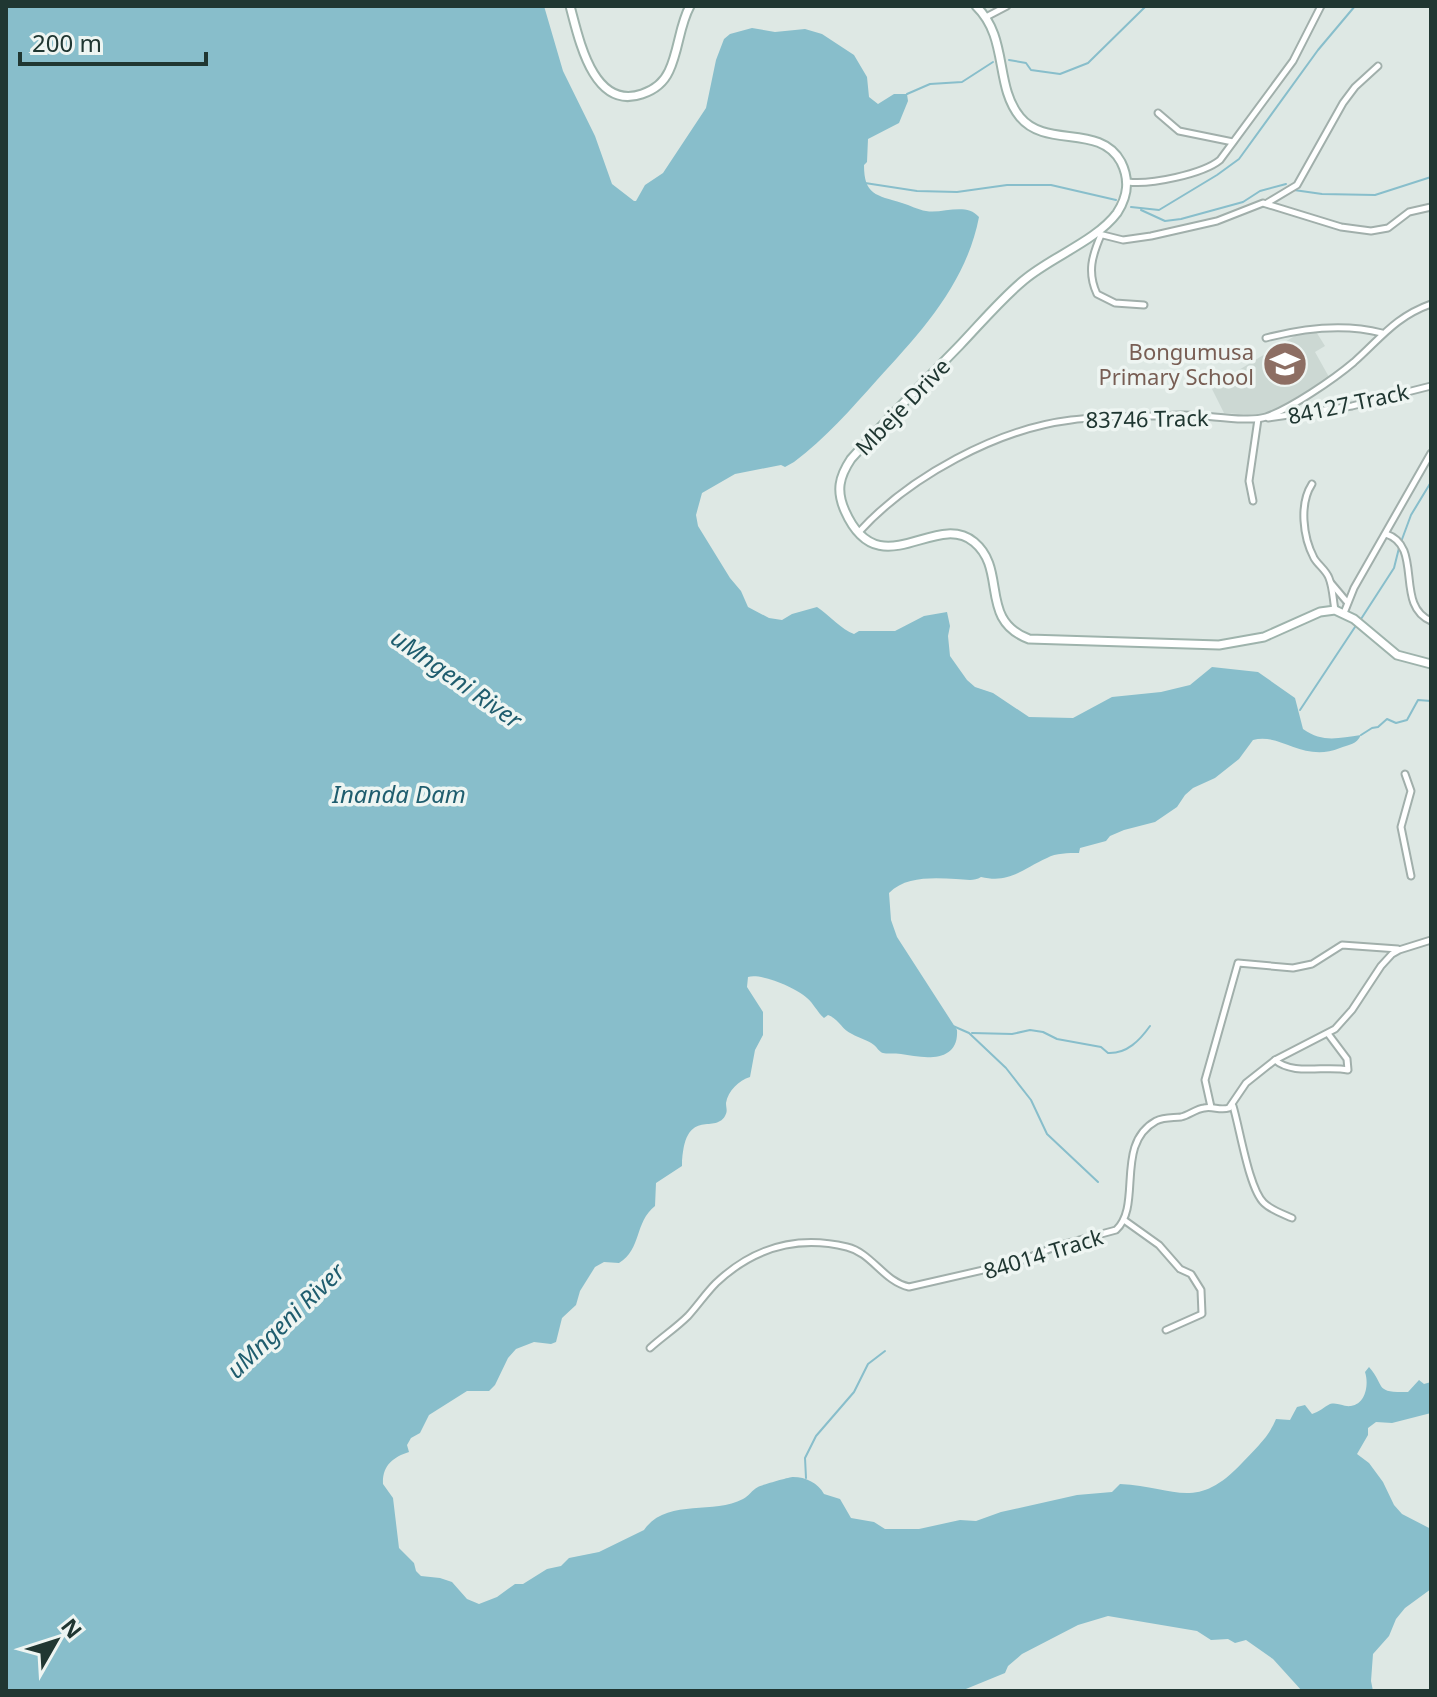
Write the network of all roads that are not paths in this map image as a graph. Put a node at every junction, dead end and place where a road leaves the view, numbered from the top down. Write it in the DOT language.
graph roads {
  1 [pos="570,6"];
  2 [pos="690,6"];
  3 [pos="976,6"];
  4 [pos="1007,6"];
  5 [pos="1321,6"];
  6 [pos="986,17"];
  7 [pos="1378,66"];
  8 [pos="1158,113"];
  9 [pos="1233,142"];
  10 [pos="1128,182"];
  11 [pos="1267,203"];
  12 [pos="1431,207"];
  13 [pos="1098,234"];
  14 [pos="1431,304"];
  15 [pos="1144,305"];
  16 [pos="1382,333"];
  17 [pos="1266,338"];
  18 [pos="1431,386"];
  19 [pos="1265,418"];
  20 [pos="1258,419"];
  21 [pos="1431,453"];
  22 [pos="1312,484"];
  23 [pos="1253,501"];
  24 [pos="859,532"];
  25 [pos="1386,534"];
  26 [pos="1330,582"];
  27 [pos="1347,602"];
  28 [pos="1339,612"];
  29 [pos="1431,621"];
  30 [pos="1431,664"];
  31 [pos="1405,774"];
  32 [pos="1411,876"];
  33 [pos="1431,940"];
  34 [pos="1399,950"];
  35 [pos="1329,1035"];
  36 [pos="1275,1060"];
  37 [pos="1233,1106"];
  38 [pos="1211,1107"];
  39 [pos="1292,1218"];
  40 [pos="1124,1220"];
  41 [pos="1166,1330"];
  42 [pos="650,1348"];
  1 -- 2 [label="street"];
  3 -- 6 [label="street"];
  4 -- 6 [label="street"];
  5 -- 9 [label="street"];
  6 -- 10 [label="street"];
  7 -- 11 [label="street"];
  8 -- 9 [label="street"];
  9 -- 10 [label="street"];
  10 -- 13 [label="street, Mbeje Drive"];
  11 -- 12 [label="street"];
  11 -- 13 [label="street"];
  13 -- 15 [label="street"];
  13 -- 24 [label="street, Mbeje Drive"];
  14 -- 16 [label="street, 83746 Track"];
  16 -- 17 [label="street"];
  16 -- 19 [label="street, 83746 Track"];
  18 -- 19 [label="street, 84127 Track"];
  19 -- 20 [label="street, 83746 Track"];
  20 -- 23 [label="street"];
  20 -- 24 [label="street, 83746 Track"];
  21 -- 25 [label="street"];
  22 -- 26 [label="street"];
  24 -- 28 [label="street"];
  25 -- 27 [label="street"];
  25 -- 29 [label="street"];
  26 -- 27 [label="street"];
  26 -- 28 [label="street"];
  27 -- 28 [label="street"];
  28 -- 30 [label="street"];
  31 -- 32 [label="street"];
  33 -- 34 [label="street"];
  34 -- 35 [label="street"];
  34 -- 38 [label="street"];
  35 -- 36 [label="street"];
  35 -- 36 [label="street"];
  36 -- 37 [label="street"];
  37 -- 38 [label="street, 84014 Track"];
  37 -- 39 [label="street"];
  38 -- 40 [label="street, 84014 Track"];
  40 -- 41 [label="street"];
  40 -- 42 [label="street, 84014 Track"];
}
